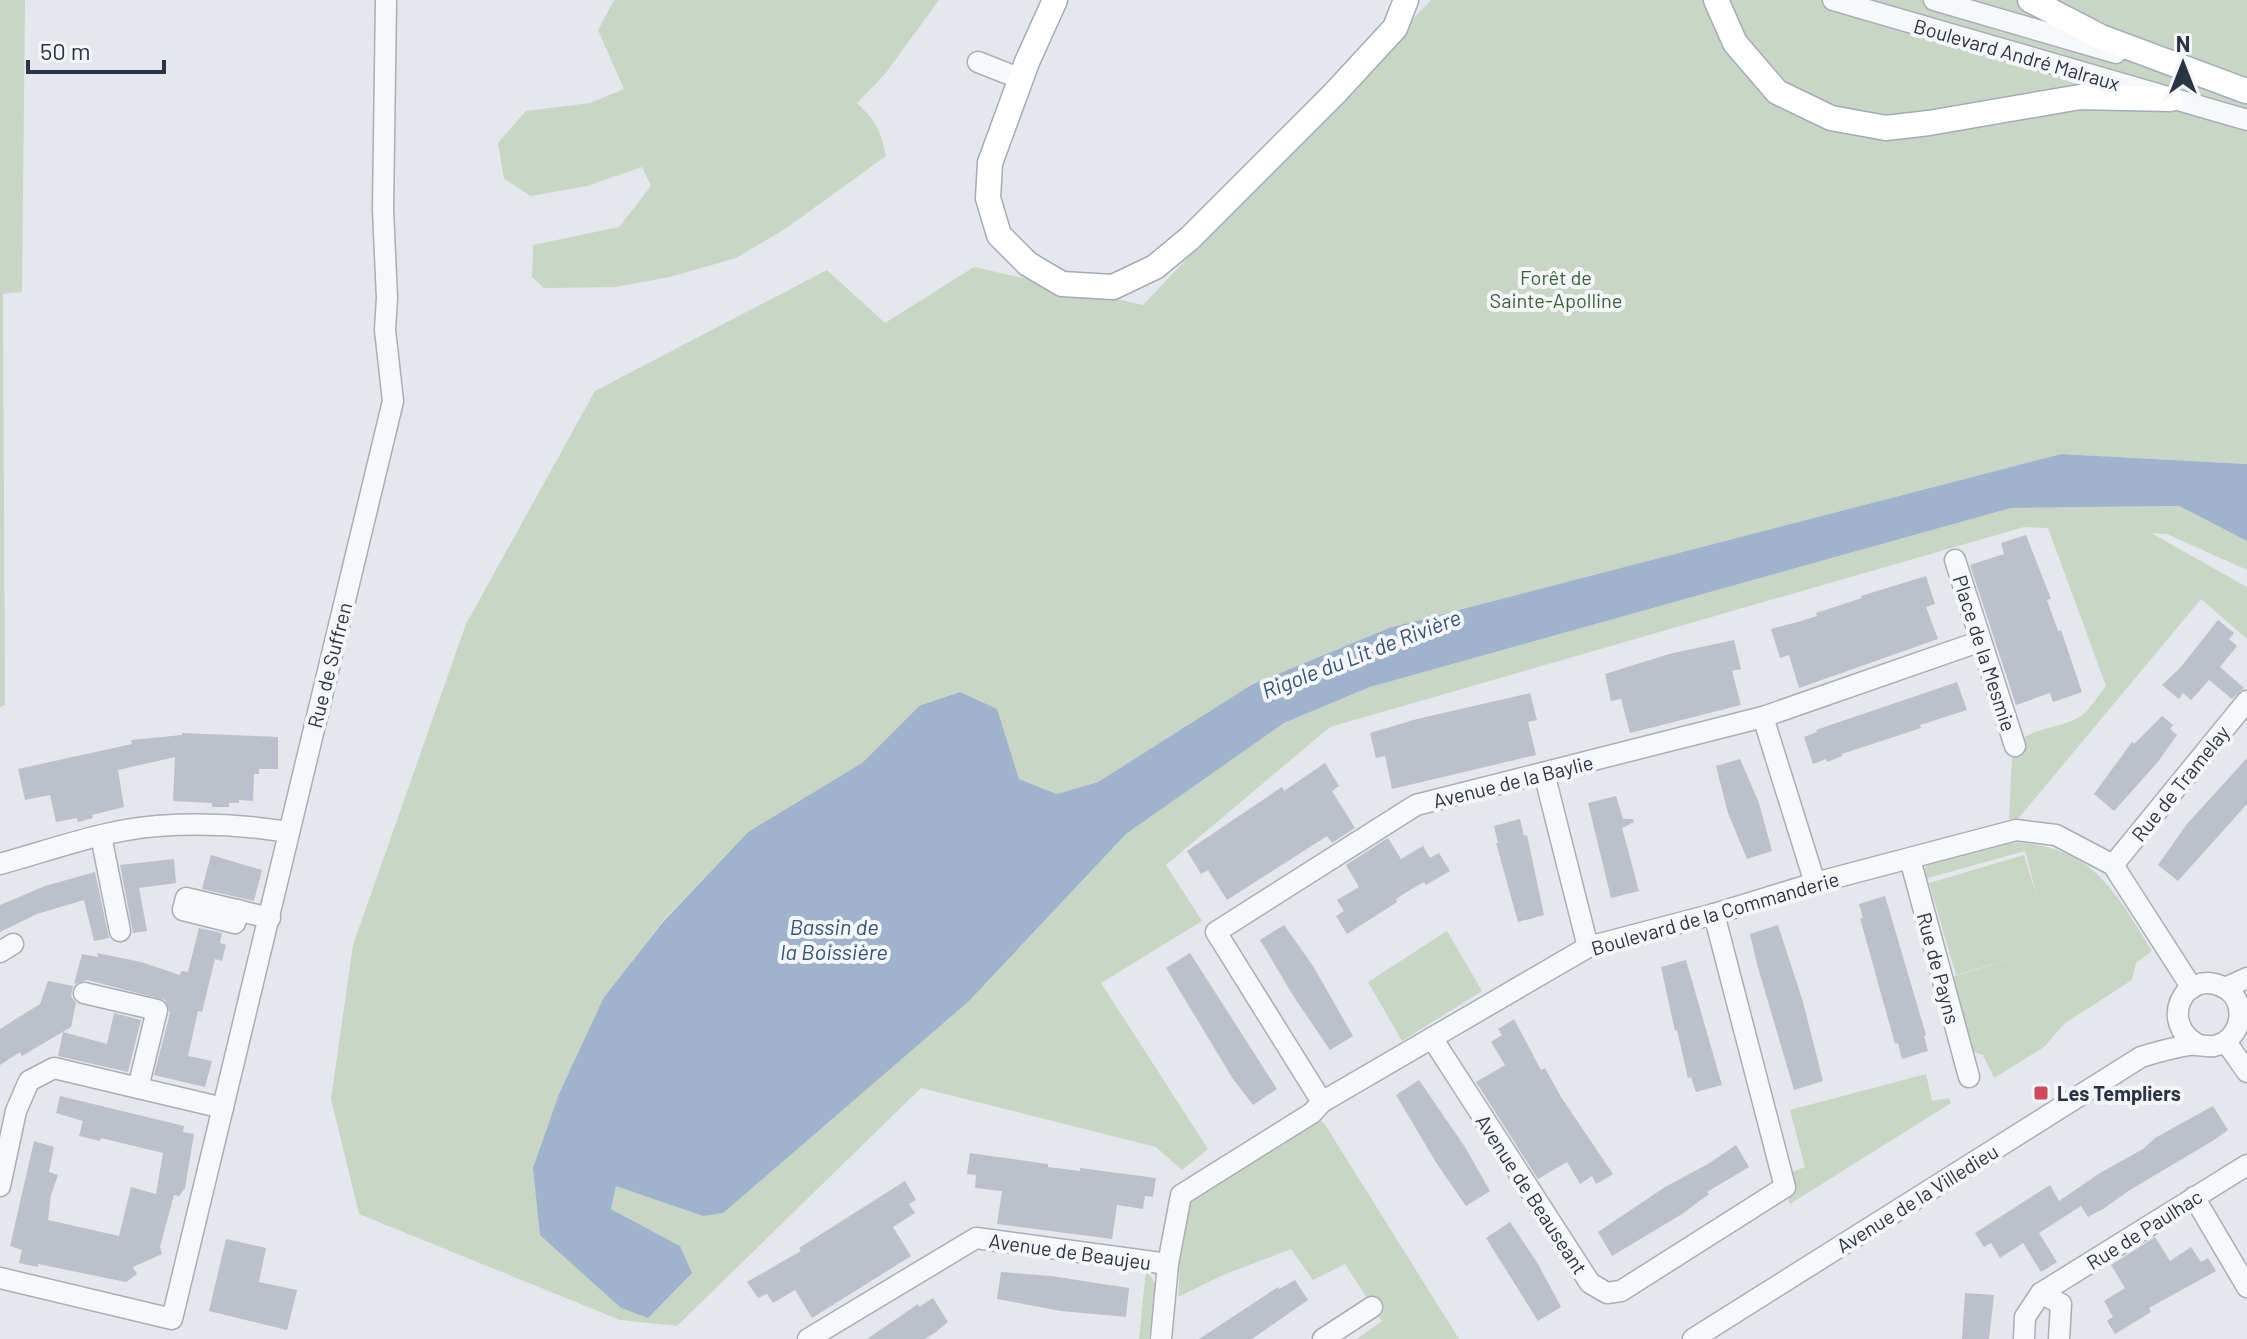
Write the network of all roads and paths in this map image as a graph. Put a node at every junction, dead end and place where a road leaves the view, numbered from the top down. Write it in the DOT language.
graph roads {
  1 [pos="386,0"];
  2 [pos="1055,0"];
  3 [pos="1406,0"];
  4 [pos="1716,0"];
  5 [pos="1833,0"];
  6 [pos="1934,0"];
  7 [pos="2030,0"];
  8 [pos="978,62"];
  9 [pos="1021,79"];
  10 [pos="2246,91"];
  11 [pos="2170,99"];
  12 [pos="2247,120"];
  13 [pos="1955,560"];
  14 [pos="1981,641"];
  15 [pos="2247,701"];
  16 [pos="1763,717"];
  17 [pos="2015,746"];
  18 [pos="1544,773"];
  19 [pos="288,832"];
  20 [pos="101,836"];
  21 [pos="1910,859"];
  22 [pos="0,864"];
  23 [pos="2113,865"];
  24 [pos="1815,883"];
  25 [pos="239,910"];
  26 [pos="1714,914"];
  27 [pos="270,918"];
  28 [pos="120,931"];
  29 [pos="1588,947"];
  30 [pos="2247,978"];
  31 [pos="2192,988"];
  32 [pos="84,993"];
  33 [pos="2237,995"];
  34 [pos="2177,1016"];
  35 [pos="1432,1038"];
  36 [pos="2226,1042"];
  37 [pos="2197,1044"];
  38 [pos="2141,1057"];
  39 [pos="2247,1072"];
  40 [pos="1969,1077"];
  41 [pos="138,1088"];
  42 [pos="1322,1102"];
  43 [pos="223,1108"];
  44 [pos="8,1109"];
  45 [pos="2247,1165"];
  46 [pos="0,1186"];
  47 [pos="2194,1197"];
  48 [pos="1168,1264"];
  49 [pos="0,1278"];
  50 [pos="2247,1287"];
  51 [pos="2041,1293"];
  52 [pos="1372,1307"];
  53 [pos="808,1339"];
  54 [pos="1161,1339"];
  55 [pos="1323,1339"];
  56 [pos="1693,1339"];
  57 [pos="2024,1339"];
  58 [pos="2059,1339"];
  1 -- 19 [label="street, Rue de Suffren"];
  2 -- 9 [label="main road"];
  3 -- 9 [label="main road"];
  4 -- 11 [label="main road"];
  5 -- 11 [label="street, Boulevard André Malraux"];
  6 -- 10 [label="street, Boulevard André Malraux"];
  7 -- 10 [label="main road"];
  8 -- 9 [label="street"];
  11 -- 12 [label="street, Boulevard André Malraux"];
  13 -- 14 [label="street, Place de la Mesmie"];
  14 -- 16 [label="street, Avenue de la Baylie"];
  14 -- 17 [label="street, Place de la Mesmie"];
  15 -- 23 [label="street, Rue de Tramelay"];
  16 -- 18 [label="street, Avenue de la Baylie"];
  16 -- 24 [label="street"];
  18 -- 29 [label="street"];
  18 -- 42 [label="street, Avenue de la Baylie"];
  19 -- 20 [label="street"];
  19 -- 27 [label="street, Rue de Suffren"];
  20 -- 22 [label="street"];
  20 -- 28 [label="street"];
  21 -- 23 [label="street, Boulevard de la Commanderie"];
  21 -- 24 [label="street, Boulevard de la Commanderie"];
  21 -- 40 [label="street, Rue de Payns"];
  23 -- 31 [label="street, Boulevard de la Commanderie"];
  24 -- 26 [label="street, Boulevard de la Commanderie"];
  25 -- 27 [label="street"];
  26 -- 29 [label="street, Boulevard de la Commanderie"];
  26 -- 35 [label="street, Avenue de Beauseant"];
  27 -- 43 [label="street, Rue de Suffren"];
  29 -- 35 [label="street, Boulevard de la Commanderie"];
  30 -- 33 [label="street"];
  31 -- 33 [label="street"];
  31 -- 34 [label="street"];
  32 -- 41 [label="street"];
  33 -- 36 [label="street"];
  34 -- 37 [label="street"];
  34 -- 38 [label="street, Avenue de la Villedieu"];
  35 -- 42 [label="street, Boulevard de la Commanderie"];
  36 -- 37 [label="street"];
  36 -- 39 [label="street"];
  37 -- 38 [label="street, Avenue de la Villedieu"];
  38 -- 56 [label="street, Avenue de la Villedieu"];
  41 -- 43 [label="street"];
  41 -- 44 [label="street"];
  42 -- 48 [label="street, Boulevard de la Commanderie"];
  43 -- 49 [label="street, Rue de Suffren"];
  44 -- 46 [label="street"];
  45 -- 47 [label="street, Rue de Paulhac"];
  47 -- 50 [label="street"];
  47 -- 51 [label="street, Rue de Paulhac"];
  48 -- 53 [label="street, Avenue de Beaujeu"];
  48 -- 54 [label="street, Boulevard de la Commanderie"];
  51 -- 57 [label="street"];
  51 -- 58 [label="street"];
  52 -- 55 [label="street"];
}
